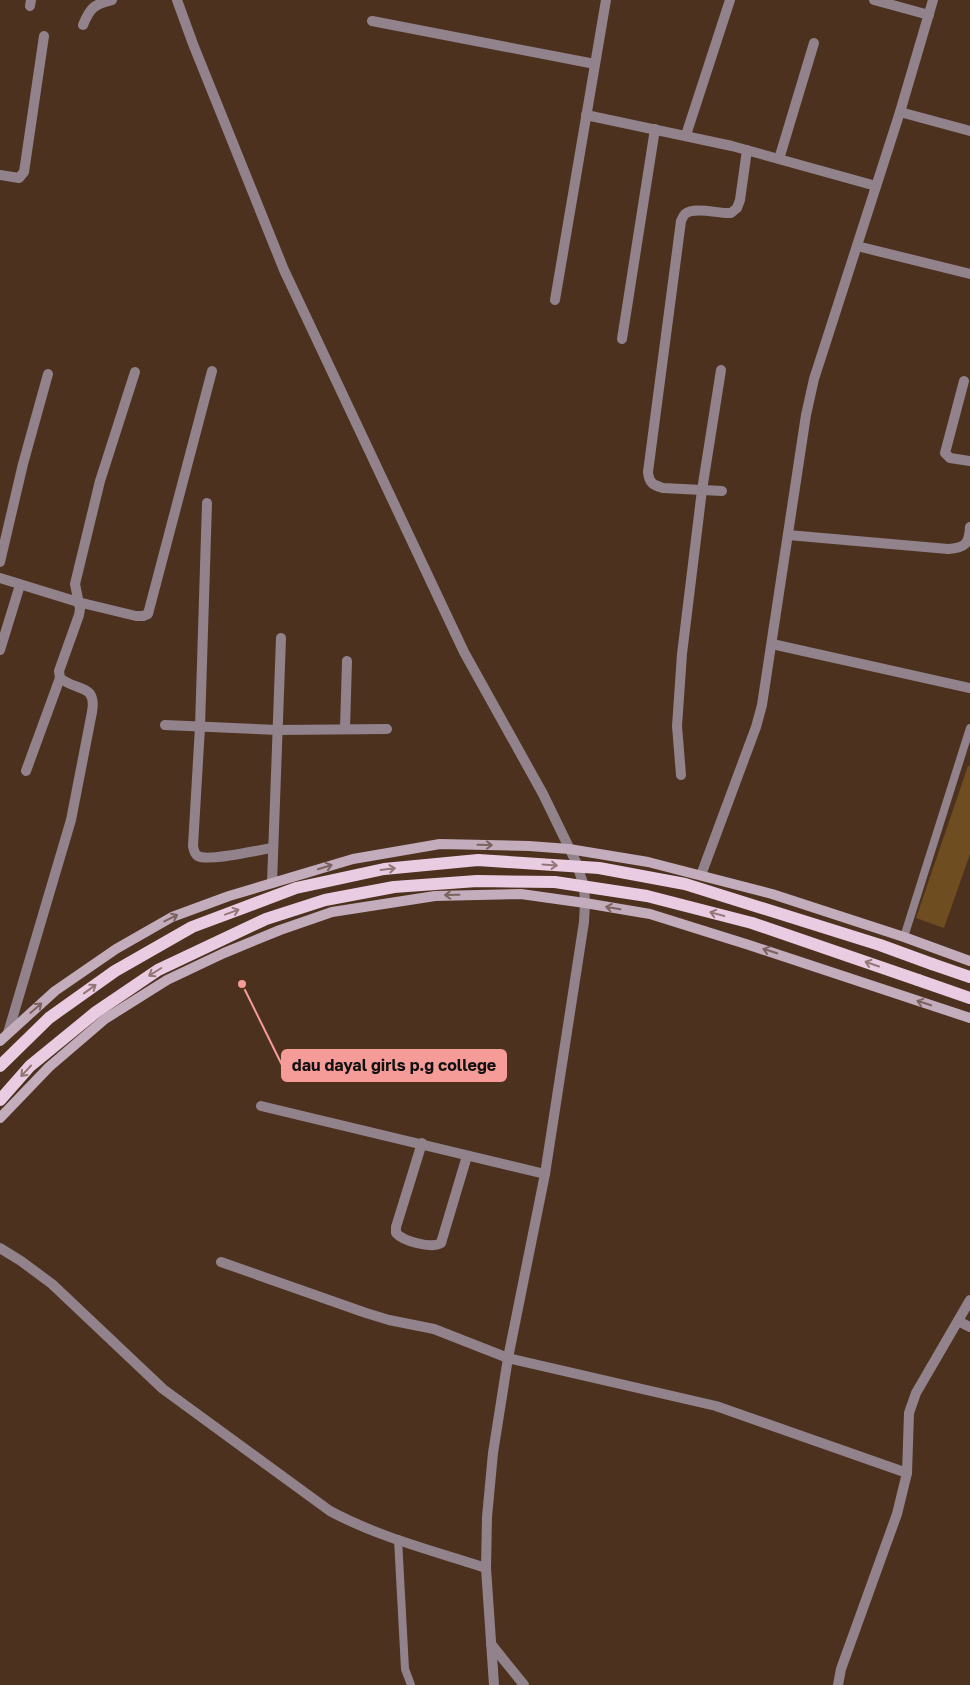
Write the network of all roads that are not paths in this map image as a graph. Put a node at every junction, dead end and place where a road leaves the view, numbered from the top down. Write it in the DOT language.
graph roads {
  1 [pos="112,0"];
  2 [pos="177,0"];
  3 [pos="606,0"];
  4 [pos="730,0"];
  5 [pos="874,0"];
  6 [pos="934,0"];
  7 [pos="929,15"];
  8 [pos="372,21"];
  9 [pos="82,24"];
  10 [pos="44,36"];
  11 [pos="814,43"];
  12 [pos="595,64"];
  13 [pos="900,112"];
  14 [pos="586,116"];
  15 [pos="655,129"];
  16 [pos="970,131"];
  17 [pos="686,135"];
  18 [pos="747,150"];
  19 [pos="779,159"];
  20 [pos="0,176"];
  21 [pos="876,186"];
  22 [pos="857,246"];
  23 [pos="969,272"];
  24 [pos="555,300"];
  25 [pos="622,339"];
  26 [pos="721,370"];
  27 [pos="212,371"];
  28 [pos="135,372"];
  29 [pos="48,374"];
  30 [pos="964,381"];
  31 [pos="970,461"];
  32 [pos="702,490"];
  33 [pos="722,491"];
  34 [pos="207,503"];
  35 [pos="970,527"];
  36 [pos="788,535"];
  37 [pos="0,562"];
  38 [pos="0,578"];
  39 [pos="20,585"];
  40 [pos="78,602"];
  41 [pos="280,638"];
  42 [pos="772,644"];
  43 [pos="0,650"];
  44 [pos="347,661"];
  45 [pos="60,678"];
  46 [pos="970,688"];
  47 [pos="165,725"];
  48 [pos="200,727"];
  49 [pos="970,728"];
  50 [pos="345,729"];
  51 [pos="387,729"];
  52 [pos="278,730"];
  53 [pos="26,771"];
  54 [pos="680,774"];
  55 [pos="272,848"];
  56 [pos="569,849"];
  57 [pos="701,875"];
  58 [pos="272,882"];
  59 [pos="585,903"];
  60 [pos="904,937"];
  61 [pos="970,962"];
  62 [pos="970,977"];
  63 [pos="970,998"];
  64 [pos="970,1018"];
  65 [pos="8,1034"];
  66 [pos="0,1041"];
  67 [pos="0,1066"];
  68 [pos="0,1100"];
  69 [pos="261,1106"];
  70 [pos="0,1118"];
  71 [pos="422,1143"];
  72 [pos="467,1156"];
  73 [pos="545,1174"];
  74 [pos="0,1248"];
  75 [pos="221,1262"];
  76 [pos="970,1300"];
  77 [pos="958,1321"];
  78 [pos="970,1327"];
  79 [pos="508,1358"];
  80 [pos="907,1473"];
  81 [pos="398,1540"];
  82 [pos="486,1568"];
  83 [pos="491,1644"];
  84 [pos="411,1685"];
  85 [pos="494,1685"];
  86 [pos="524,1685"];
  87 [pos="838,1685"];
  1 -- 9 [label="street"];
  2 -- 56 [label="street"];
  3 -- 12 [label="street"];
  4 -- 17 [label="street"];
  5 -- 7 [label="street"];
  6 -- 7 [label="street"];
  7 -- 13 [label="street"];
  8 -- 12 [label="street"];
  10 -- 20 [label="street"];
  11 -- 19 [label="street"];
  12 -- 14 [label="street"];
  13 -- 16 [label="street"];
  13 -- 21 [label="street"];
  14 -- 15 [label="street"];
  14 -- 24 [label="street"];
  15 -- 17 [label="street"];
  15 -- 25 [label="street"];
  17 -- 18 [label="street"];
  18 -- 19 [label="street"];
  18 -- 32 [label="street"];
  19 -- 21 [label="street"];
  21 -- 22 [label="street"];
  22 -- 23 [label="street"];
  22 -- 36 [label="street"];
  26 -- 32 [label="street"];
  27 -- 40 [label="street"];
  28 -- 40 [label="street"];
  29 -- 37 [label="street"];
  30 -- 31 [label="street"];
  32 -- 33 [label="street"];
  32 -- 54 [label="street"];
  34 -- 48 [label="street"];
  35 -- 36 [label="street"];
  36 -- 42 [label="street"];
  38 -- 39 [label="street"];
  39 -- 40 [label="street"];
  39 -- 43 [label="street"];
  40 -- 45 [label="street"];
  41 -- 52 [label="street"];
  42 -- 46 [label="street"];
  42 -- 57 [label="street"];
  44 -- 50 [label="street"];
  45 -- 53 [label="street"];
  45 -- 65 [label="street"];
  47 -- 48 [label="street"];
  48 -- 52 [label="street"];
  48 -- 55 [label="street"];
  49 -- 60 [label="lane"];
  50 -- 51 [label="street"];
  50 -- 52 [label="street"];
  52 -- 55 [label="street"];
  55 -- 58 [label="street"];
  56 -- 57 [label="main road"];
  58 -- 56 [label="main road, one-way"];
  56 -- 59 [label="street"];
  57 -- 60 [label="main road"];
  65 -- 58 [label="main road, one-way"];
  64 -- 59 [label="main road, one-way"];
  59 -- 70 [label="main road, one-way"];
  59 -- 73 [label="street"];
  60 -- 61 [label="main road"];
  67 -- 62 [label="main road, one-way, bridge"];
  63 -- 68 [label="main road, one-way, bridge"];
  65 -- 66 [label="main road"];
  69 -- 71 [label="street"];
  71 -- 72 [label="street"];
  71 -- 72 [label="street"];
  72 -- 73 [label="street"];
  73 -- 79 [label="street"];
  74 -- 81 [label="street"];
  75 -- 79 [label="street"];
  76 -- 77 [label="street"];
  77 -- 78 [label="street"];
  77 -- 80 [label="street"];
  79 -- 80 [label="street"];
  79 -- 82 [label="street"];
  80 -- 87 [label="street"];
  81 -- 82 [label="street"];
  81 -- 84 [label="lane"];
  82 -- 83 [label="street"];
  83 -- 85 [label="street"];
  83 -- 86 [label="street"];
}
